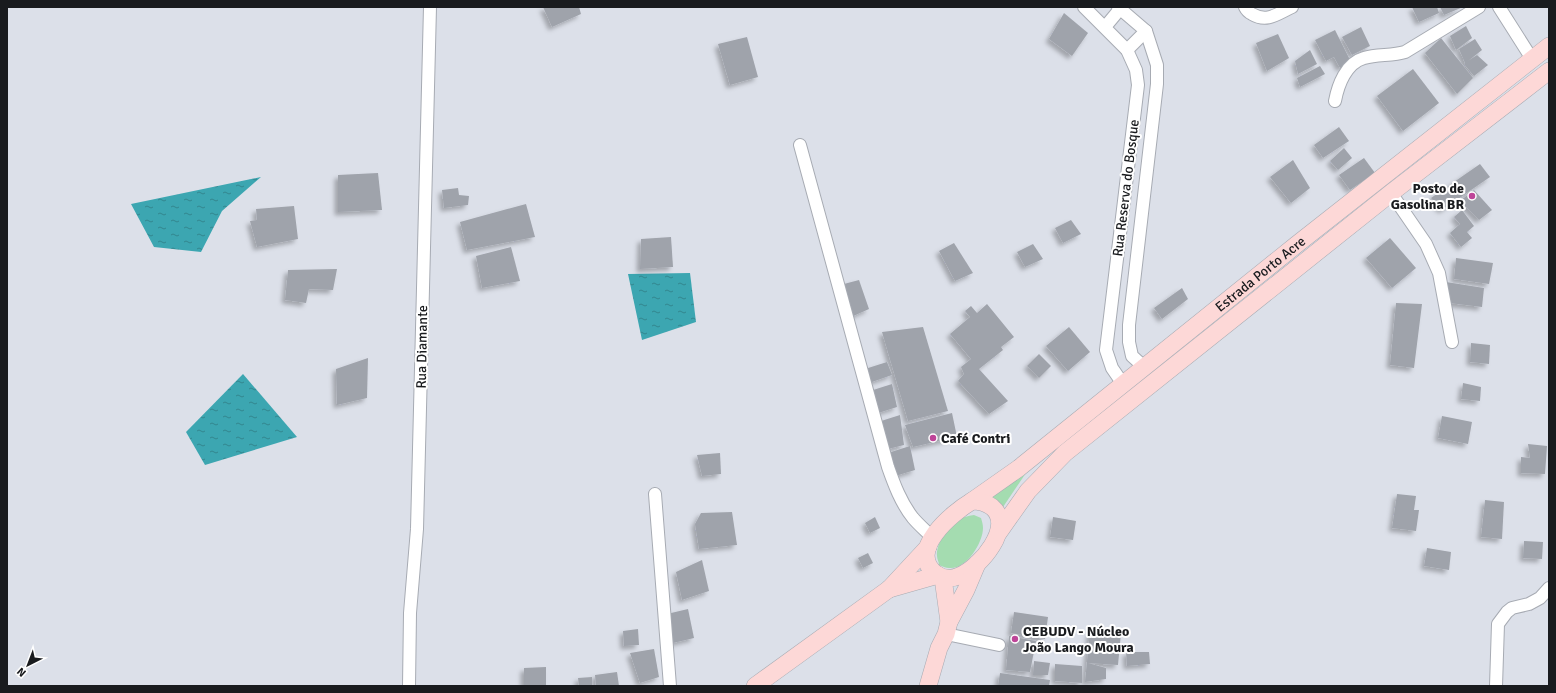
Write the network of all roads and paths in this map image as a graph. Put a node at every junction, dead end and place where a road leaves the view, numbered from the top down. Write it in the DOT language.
graph roads {
  1 [pos="430,7"];
  2 [pos="1084,7"];
  3 [pos="1245,7"];
  4 [pos="1292,7"];
  5 [pos="1479,7"];
  6 [pos="1499,7"];
  7 [pos="1119,8"];
  8 [pos="1105,27"];
  9 [pos="1146,31"];
  10 [pos="1549,46"];
  11 [pos="1127,50"];
  12 [pos="1532,59"];
  13 [pos="1549,72"];
  14 [pos="1336,101"];
  15 [pos="800,145"];
  16 [pos="1391,193"];
  17 [pos="1452,342"];
  18 [pos="1144,367"];
  19 [pos="1123,384"];
  20 [pos="655,494"];
  21 [pos="972,501"];
  22 [pos="998,532"];
  23 [pos="930,542"];
  24 [pos="978,563"];
  25 [pos="941,576"];
  26 [pos="1549,588"];
  27 [pos="889,589"];
  28 [pos="947,628"];
  29 [pos="999,645"];
  30 [pos="409,686"];
  31 [pos="670,686"];
  32 [pos="755,686"];
  33 [pos="928,686"];
  34 [pos="1496,686"];
  1 -- 30 [label="street, Rua Diamante"];
  2 -- 8 [label="street, Rua Reserva do Bosque"];
  3 -- 4 [label="street"];
  5 -- 14 [label="street"];
  6 -- 12 [label="street"];
  7 -- 8 [label="street"];
  7 -- 9 [label="street, Rua Reserva do Bosque"];
  8 -- 11 [label="street, Rua Reserva do Bosque"];
  9 -- 11 [label="street"];
  9 -- 18 [label="street, Rua Reserva do Bosque"];
  10 -- 12 [label="main road, Estrada Porto Acre"];
  11 -- 19 [label="street, Rua Reserva do Bosque"];
  12 -- 18 [label="main road, Estrada Porto Acre"];
  13 -- 16 [label="main road, Estrada Porto Acre"];
  15 -- 23 [label="street"];
  16 -- 17 [label="street"];
  16 -- 22 [label="main road, Estrada Porto Acre"];
  18 -- 19 [label="main road, Estrada Porto Acre"];
  19 -- 21 [label="main road, Estrada Porto Acre"];
  20 -- 31 [label="street"];
  21 -- 22 [label="main road"];
  21 -- 23 [label="main road"];
  22 -- 24 [label="main road"];
  23 -- 25 [label="main road"];
  23 -- 27 [label="main road"];
  24 -- 25 [label="main road"];
  24 -- 28 [label="main road"];
  25 -- 27 [label="main road"];
  25 -- 28 [label="main road"];
  26 -- 34 [label="street"];
  27 -- 32 [label="main road"];
  28 -- 29 [label="street"];
  28 -- 33 [label="main road"];
}
